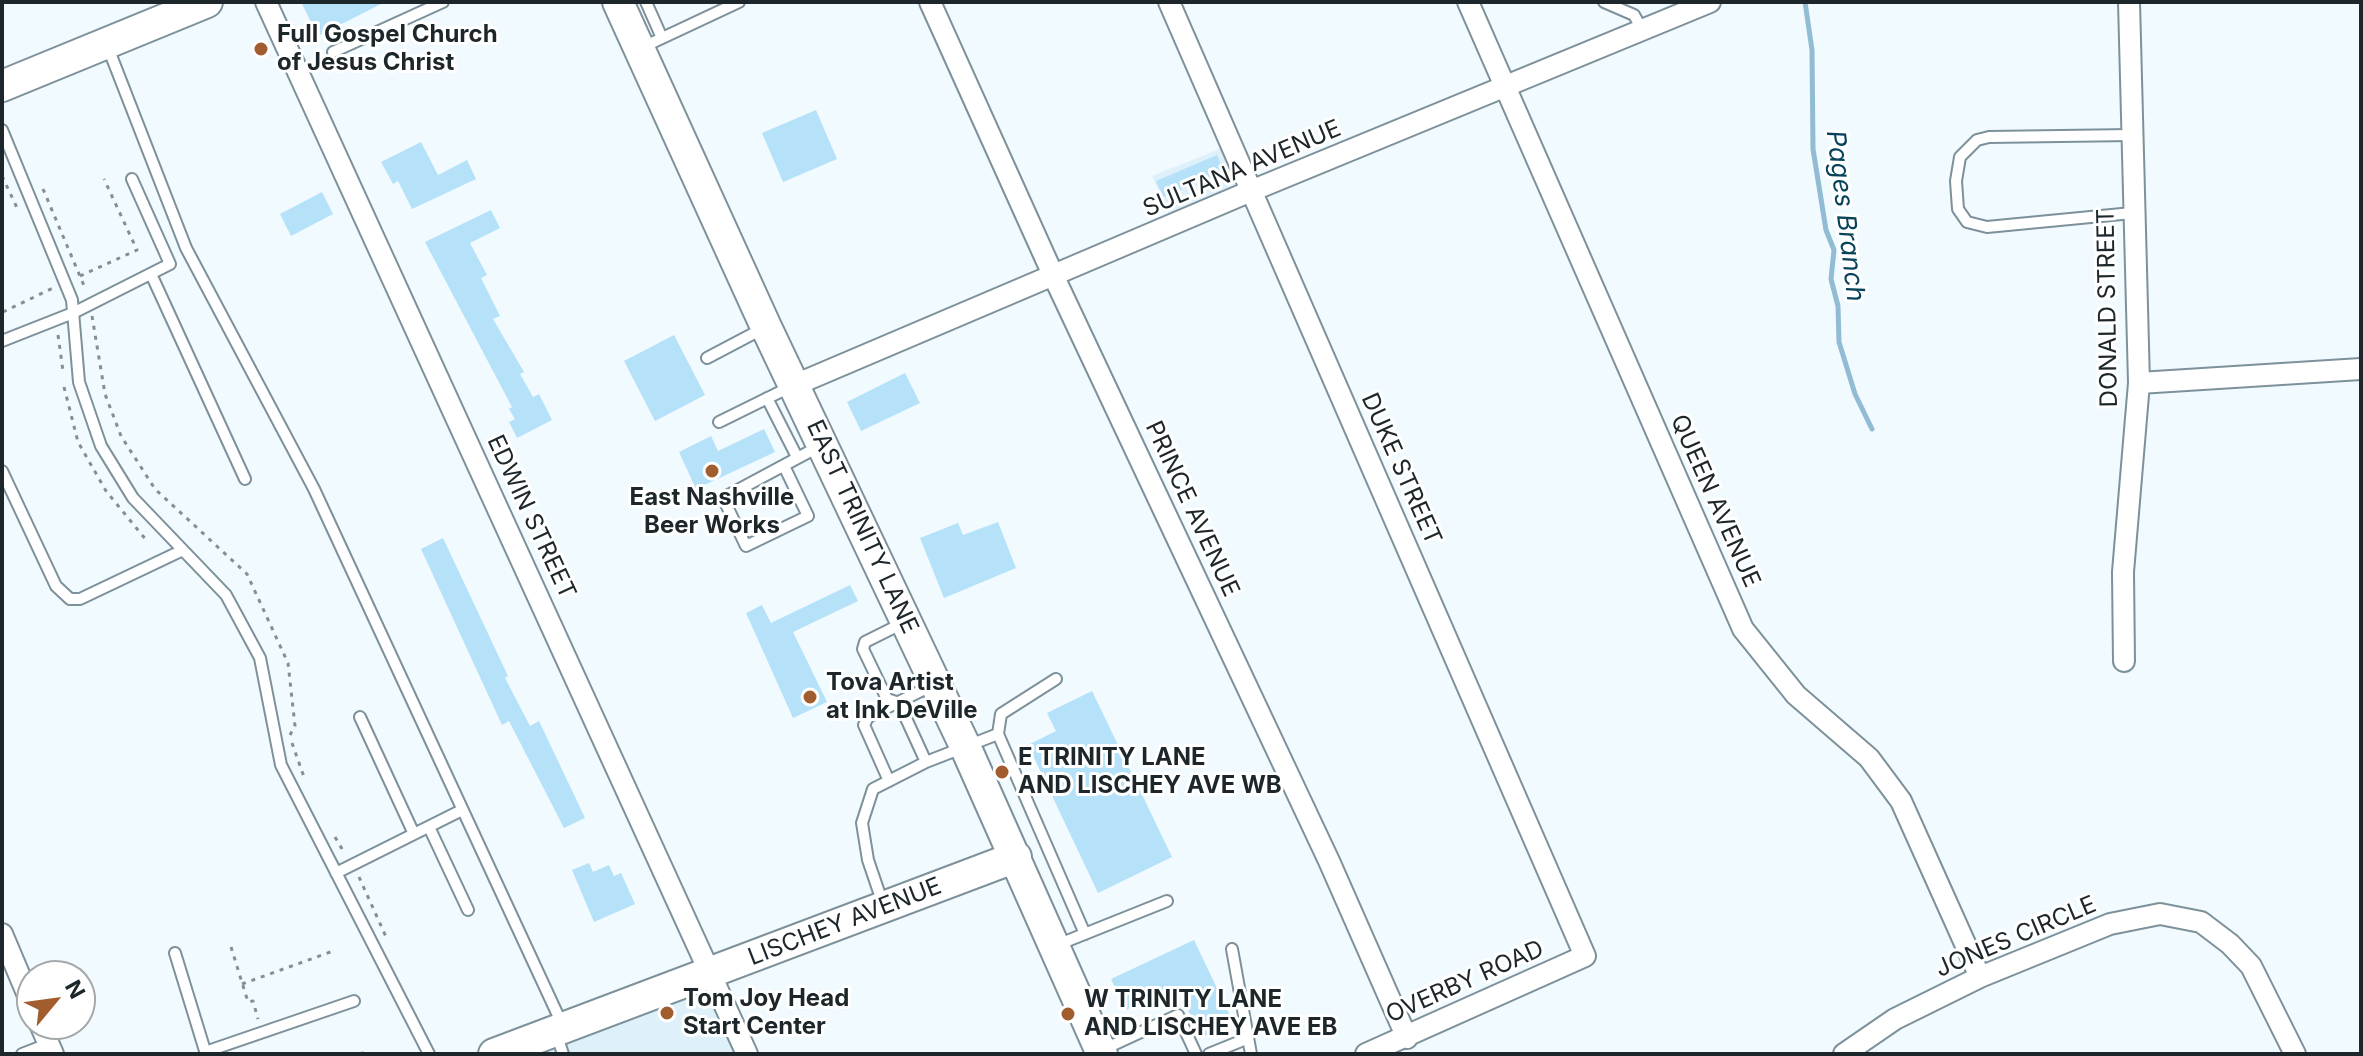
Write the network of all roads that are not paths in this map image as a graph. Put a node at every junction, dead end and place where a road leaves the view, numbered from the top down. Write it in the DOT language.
graph roads {
  1 [pos="207,2"];
  2 [pos="266,2"];
  3 [pos="443,2"];
  4 [pos="618,2"];
  5 [pos="646,2"];
  6 [pos="739,2"];
  7 [pos="930,2"];
  8 [pos="1169,2"];
  9 [pos="1468,2"];
  10 [pos="1604,2"];
  11 [pos="1710,2"];
  12 [pos="2129,2"];
  13 [pos="1643,31"];
  14 [pos="106,43"];
  15 [pos="650,44"];
  16 [pos="333,52"];
  17 [pos="2,86"];
  18 [pos="1505,89"];
  19 [pos="2,130"];
  20 [pos="2132,135"];
  21 [pos="132,179"];
  22 [pos="1251,191"];
  23 [pos="2132,213"];
  24 [pos="151,274"];
  25 [pos="1054,277"];
  26 [pos="73,313"];
  27 [pos="766,327"];
  28 [pos="2,341"];
  29 [pos="707,358"];
  30 [pos="2361,369"];
  31 [pos="2139,383"];
  32 [pos="795,385"];
  33 [pos="767,398"];
  34 [pos="719,422"];
  35 [pos="810,450"];
  36 [pos="785,468"];
  37 [pos="2,471"];
  38 [pos="245,479"];
  39 [pos="183,550"];
  40 [pos="906,621"];
  41 [pos="2124,661"];
  42 [pos="1056,679"];
  43 [pos="936,684"];
  44 [pos="899,703"];
  45 [pos="360,717"];
  46 [pos="998,734"];
  47 [pos="965,746"];
  48 [pos="926,762"];
  49 [pos="889,781"];
  50 [pos="462,810"];
  51 [pos="429,827"];
  52 [pos="414,834"];
  53 [pos="1016,857"];
  54 [pos="336,873"];
  55 [pos="1167,901"];
  56 [pos="884,907"];
  57 [pos="468,910"];
  58 [pos="2,934"];
  59 [pos="1085,934"];
  60 [pos="1055,946"];
  61 [pos="1232,949"];
  62 [pos="175,953"];
  63 [pos="1585,956"];
  64 [pos="16,967"];
  65 [pos="712,972"];
  66 [pos="1980,977"];
  67 [pos="354,1001"];
  68 [pos="561,1038"];
  69 [pos="1407,1038"];
  70 [pos="1246,1039"];
  71 [pos="51,1049"];
  72 [pos="1101,1052"];
  73 [pos="206,1053"];
  74 [pos="22,1054"];
  75 [pos="429,1054"];
  76 [pos="494,1054"];
  77 [pos="747,1054"];
  78 [pos="1196,1054"];
  79 [pos="1209,1054"];
  80 [pos="1251,1054"];
  81 [pos="1366,1054"];
  82 [pos="1844,1054"];
  83 [pos="2295,1054"];
  1 -- 14 [label="main road"];
  2 -- 65 [label="street, EDWIN STREET"];
  3 -- 16 [label="lane"];
  4 -- 15 [label="main road, EAST TRINITY LANE"];
  5 -- 15 [label="lane"];
  6 -- 15 [label="lane"];
  7 -- 25 [label="street, PRINCE AVENUE"];
  8 -- 22 [label="street, DUKE STREET"];
  9 -- 18 [label="street, QUEEN AVENUE"];
  10 -- 13 [label="lane"];
  11 -- 13 [label="street, SULTANA AVENUE"];
  12 -- 20 [label="street, DONALD STREET"];
  13 -- 18 [label="street, SULTANA AVENUE"];
  14 -- 17 [label="main road"];
  14 -- 50 [label="lane"];
  15 -- 27 [label="main road, EAST TRINITY LANE"];
  18 -- 22 [label="street, SULTANA AVENUE"];
  18 -- 66 [label="street, QUEEN AVENUE"];
  19 -- 26 [label="lane"];
  20 -- 23 [label="street, DONALD STREET"];
  20 -- 23 [label="lane"];
  21 -- 24 [label="lane"];
  22 -- 25 [label="street, SULTANA AVENUE"];
  22 -- 63 [label="street, DUKE STREET"];
  23 -- 31 [label="street, DONALD STREET"];
  24 -- 26 [label="lane"];
  24 -- 38 [label="lane"];
  25 -- 32 [label="street, SULTANA AVENUE"];
  25 -- 69 [label="street, PRINCE AVENUE"];
  26 -- 28 [label="lane"];
  26 -- 39 [label="lane"];
  27 -- 29 [label="lane"];
  27 -- 32 [label="main road, EAST TRINITY LANE"];
  30 -- 31 [label="street"];
  31 -- 41 [label="street, DONALD STREET"];
  32 -- 33 [label="lane"];
  32 -- 35 [label="main road, EAST TRINITY LANE"];
  33 -- 34 [label="lane"];
  33 -- 35 [label="lane"];
  35 -- 36 [label="lane"];
  35 -- 40 [label="main road, EAST TRINITY LANE"];
  36 -- 36 [label="lane"];
  37 -- 39 [label="lane"];
  39 -- 54 [label="lane"];
  40 -- 43 [label="main road, EAST TRINITY LANE"];
  40 -- 44 [label="lane"];
  42 -- 46 [label="lane"];
  43 -- 44 [label="lane"];
  43 -- 47 [label="main road, EAST TRINITY LANE"];
  44 -- 48 [label="lane"];
  44 -- 49 [label="lane"];
  45 -- 52 [label="lane"];
  46 -- 47 [label="lane"];
  46 -- 59 [label="lane"];
  47 -- 48 [label="lane"];
  47 -- 53 [label="main road, EAST TRINITY LANE"];
  48 -- 49 [label="lane"];
  49 -- 56 [label="lane"];
  50 -- 51 [label="lane"];
  50 -- 68 [label="lane"];
  51 -- 52 [label="lane"];
  51 -- 57 [label="lane"];
  52 -- 54 [label="lane"];
  53 -- 56 [label="main road, LISCHEY AVENUE"];
  53 -- 60 [label="main road, EAST TRINITY LANE"];
  54 -- 75 [label="lane"];
  55 -- 59 [label="lane"];
  56 -- 65 [label="main road, LISCHEY AVENUE"];
  58 -- 64 [label="street"];
  59 -- 60 [label="lane"];
  60 -- 72 [label="main road, EAST TRINITY LANE"];
  61 -- 70 [label="lane"];
  62 -- 73 [label="lane"];
  63 -- 69 [label="street, OVERBY ROAD"];
  65 -- 68 [label="main road, LISCHEY AVENUE"];
  65 -- 77 [label="street, EDWIN STREET"];
  66 -- 82 [label="street, JONES CIRCLE"];
  66 -- 83 [label="street, JONES CIRCLE"];
  67 -- 73 [label="lane"];
  68 -- 76 [label="main road, LISCHEY AVENUE"];
  69 -- 81 [label="street, OVERBY ROAD"];
  70 -- 79 [label="lane"];
  70 -- 80 [label="lane"];
  71 -- 74 [label="lane"];
  72 -- 78 [label="lane"];
}
